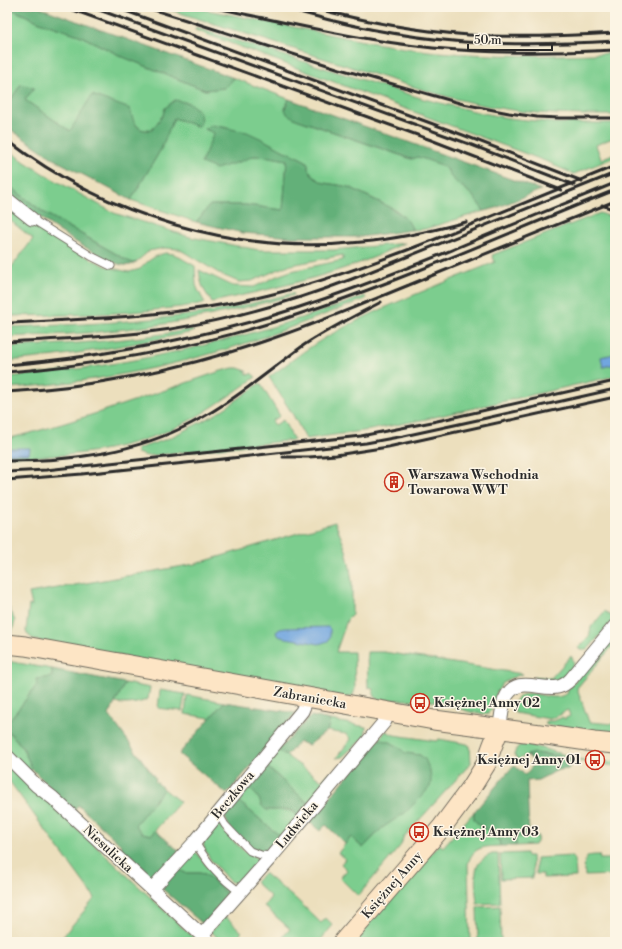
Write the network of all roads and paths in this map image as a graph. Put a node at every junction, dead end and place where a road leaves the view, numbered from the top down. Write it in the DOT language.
graph roads {
  1 [pos="7,199"];
  2 [pos="32,220"];
  3 [pos="111,266"];
  4 [pos="615,626"];
  5 [pos="7,644"];
  6 [pos="306,698"];
  7 [pos="388,712"];
  8 [pos="500,729"];
  9 [pos="615,744"];
  10 [pos="7,756"];
  11 [pos="218,814"];
  12 [pos="195,842"];
  13 [pos="272,856"];
  14 [pos="152,889"];
  15 [pos="240,892"];
  16 [pos="206,938"];
  17 [pos="343,942"];
  1 -- 2 [label="street"];
  2 -- 3 [label="lane"];
  4 -- 8 [label="street, Księżnej Anny"];
  5 -- 6 [label="main road, Zabraniecka"];
  6 -- 7 [label="main road, Zabraniecka"];
  6 -- 11 [label="street, Beczkowa"];
  7 -- 8 [label="main road, Zabraniecka"];
  7 -- 13 [label="street, Ludwicka"];
  8 -- 9 [label="main road, Zabraniecka"];
  8 -- 17 [label="main road, Księżnej Anny"];
  10 -- 14 [label="street, Niesulicka"];
  11 -- 12 [label="street, Beczkowa"];
  11 -- 13 [label="lane"];
  12 -- 14 [label="street, Beczkowa"];
  12 -- 15 [label="lane"];
  13 -- 15 [label="street, Ludwicka"];
  14 -- 16 [label="street, Niesulicka"];
  15 -- 16 [label="street, Ludwicka"];
}
